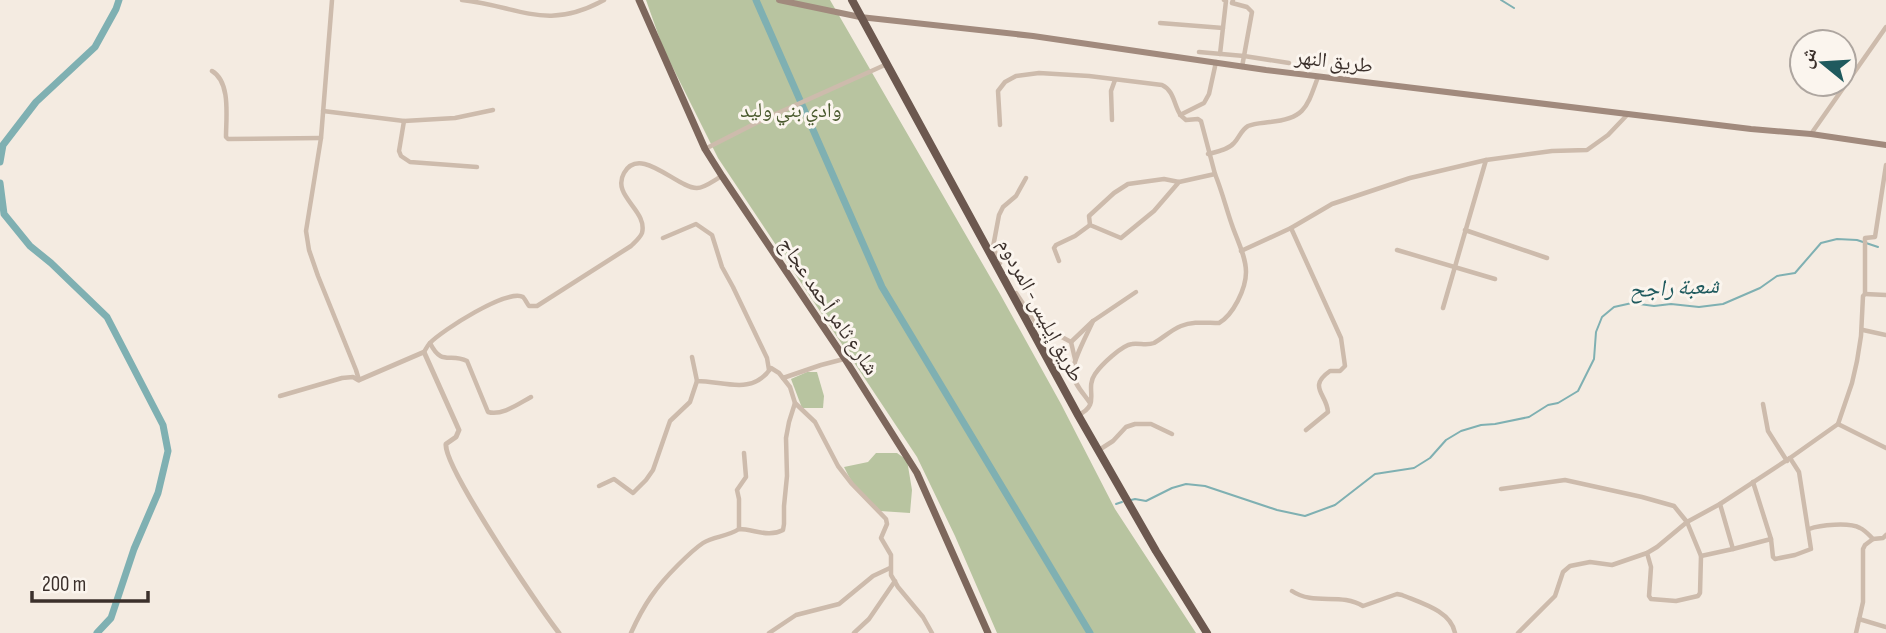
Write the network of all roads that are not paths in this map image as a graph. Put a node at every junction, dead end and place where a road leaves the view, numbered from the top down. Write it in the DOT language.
graph roads {
  1 [pos="332,0"];
  2 [pos="462,0"];
  3 [pos="604,0"];
  4 [pos="639,0"];
  5 [pos="779,0"];
  6 [pos="852,0"];
  7 [pos="1229,1"];
  8 [pos="860,17"];
  9 [pos="1160,23"];
  10 [pos="1886,27"];
  11 [pos="1223,28"];
  12 [pos="1199,52"];
  13 [pos="1220,54"];
  14 [pos="1244,55"];
  15 [pos="1216,62"];
  16 [pos="887,63"];
  17 [pos="1289,63"];
  18 [pos="1242,67"];
  19 [pos="212,71"];
  20 [pos="1318,76"];
  21 [pos="1115,80"];
  22 [pos="493,110"];
  23 [pos="323,111"];
  24 [pos="1628,114"];
  25 [pos="1180,115"];
  26 [pos="1111,120"];
  27 [pos="404,121"];
  28 [pos="1000,125"];
  29 [pos="1811,134"];
  30 [pos="321,138"];
  31 [pos="1886,145"];
  32 [pos="705,149"];
  33 [pos="1209,154"];
  34 [pos="1486,160"];
  35 [pos="1886,165"];
  36 [pos="477,167"];
  37 [pos="1215,174"];
  38 [pos="722,176"];
  39 [pos="1026,178"];
  40 [pos="1179,182"];
  41 [pos="1090,225"];
  42 [pos="1292,228"];
  43 [pos="1465,230"];
  44 [pos="663,239"];
  45 [pos="1397,250"];
  46 [pos="1241,251"];
  47 [pos="1547,258"];
  48 [pos="1059,261"];
  49 [pos="1456,266"];
  50 [pos="1495,279"];
  51 [pos="1009,285"];
  52 [pos="1136,292"];
  53 [pos="1865,294"];
  54 [pos="1886,295"];
  55 [pos="1443,308"];
  56 [pos="1093,321"];
  57 [pos="1863,330"];
  58 [pos="1886,335"];
  59 [pos="1072,342"];
  60 [pos="430,343"];
  61 [pos="424,352"];
  62 [pos="692,357"];
  63 [pos="845,359"];
  64 [pos="1076,359"];
  65 [pos="769,371"];
  66 [pos="783,378"];
  67 [pos="359,380"];
  68 [pos="697,381"];
  69 [pos="280,396"];
  70 [pos="531,397"];
  71 [pos="795,403"];
  72 [pos="1090,404"];
  73 [pos="1763,404"];
  74 [pos="1078,415"];
  75 [pos="1838,424"];
  76 [pos="1306,430"];
  77 [pos="1172,434"];
  78 [pos="1886,448"];
  79 [pos="1098,450"];
  80 [pos="744,453"];
  81 [pos="1788,460"];
  82 [pos="1753,482"];
  83 [pos="599,486"];
  84 [pos="1501,489"];
  85 [pos="1720,504"];
  86 [pos="1687,522"];
  87 [pos="740,529"];
  88 [pos="1809,529"];
  89 [pos="1886,535"];
  90 [pos="1771,538"];
  91 [pos="1873,539"];
  92 [pos="1733,549"];
  93 [pos="1647,553"];
  94 [pos="1701,556"];
  95 [pos="890,568"];
  96 [pos="895,581"];
  97 [pos="1292,591"];
  98 [pos="1859,619"];
  99 [pos="1886,627"];
  100 [pos="559,633"];
  101 [pos="631,633"];
  102 [pos="769,633"];
  103 [pos="854,633"];
  104 [pos="932,633"];
  105 [pos="988,633"];
  106 [pos="1207,633"];
  107 [pos="1455,633"];
  108 [pos="1518,633"];
  109 [pos="1856,633"];
  1 -- 23 [label="street"];
  2 -- 3 [label="street"];
  4 -- 32 [label="main road, شارع ثامر أحمد عجاج"];
  5 -- 8 [label="main road, طريق النهر"];
  6 -- 8 [label="highway, طريق إيليس- المردوم"];
  7 -- 11 [label="street"];
  7 -- 14 [label="street"];
  8 -- 15 [label="main road, طريق النهر"];
  8 -- 16 [label="highway, طريق إيليس- المردوم"];
  9 -- 11 [label="street"];
  10 -- 29 [label="street"];
  11 -- 13 [label="street"];
  12 -- 13 [label="street"];
  13 -- 14 [label="street"];
  14 -- 17 [label="street"];
  14 -- 18 [label="street"];
  15 -- 18 [label="main road, طريق النهر"];
  15 -- 25 [label="street"];
  16 -- 32 [label="street"];
  16 -- 51 [label="highway, طريق إيليس- المردوم"];
  18 -- 20 [label="main road, طريق النهر"];
  19 -- 30 [label="street"];
  20 -- 24 [label="main road, طريق النهر"];
  20 -- 33 [label="street"];
  21 -- 25 [label="street"];
  21 -- 26 [label="street"];
  21 -- 28 [label="street"];
  22 -- 27 [label="street"];
  23 -- 27 [label="street"];
  23 -- 30 [label="street"];
  24 -- 29 [label="main road, طريق النهر"];
  24 -- 34 [label="street"];
  25 -- 33 [label="street"];
  27 -- 36 [label="street"];
  29 -- 31 [label="main road, طريق النهر"];
  30 -- 67 [label="street"];
  32 -- 38 [label="main road, شارع ثامر أحمد عجاج"];
  33 -- 37 [label="street"];
  34 -- 42 [label="street"];
  34 -- 43 [label="street"];
  35 -- 53 [label="street"];
  37 -- 40 [label="street"];
  37 -- 46 [label="street"];
  38 -- 60 [label="street"];
  38 -- 63 [label="main road, شارع ثامر أحمد عجاج"];
  39 -- 51 [label="street"];
  40 -- 41 [label="street"];
  40 -- 41 [label="street"];
  41 -- 48 [label="street"];
  42 -- 46 [label="street"];
  42 -- 76 [label="street"];
  43 -- 47 [label="street"];
  43 -- 49 [label="street"];
  44 -- 65 [label="street"];
  45 -- 49 [label="street"];
  46 -- 72 [label="street"];
  49 -- 50 [label="street"];
  49 -- 55 [label="street"];
  51 -- 59 [label="street"];
  51 -- 74 [label="highway, طريق إيليس- المردوم"];
  52 -- 56 [label="street"];
  53 -- 54 [label="street"];
  53 -- 75 [label="street"];
  56 -- 59 [label="street"];
  56 -- 64 [label="street"];
  57 -- 58 [label="street"];
  59 -- 64 [label="street"];
  60 -- 61 [label="street"];
  60 -- 70 [label="street"];
  61 -- 67 [label="street"];
  61 -- 100 [label="street"];
  62 -- 68 [label="street"];
  63 -- 66 [label="street"];
  63 -- 105 [label="main road, شارع ثامر أحمد عجاج"];
  64 -- 72 [label="street"];
  65 -- 66 [label="street"];
  65 -- 68 [label="street"];
  66 -- 71 [label="street"];
  67 -- 69 [label="street"];
  68 -- 83 [label="street"];
  71 -- 87 [label="street"];
  71 -- 95 [label="street"];
  72 -- 74 [label="street"];
  73 -- 81 [label="street"];
  74 -- 79 [label="highway, طريق إيليس- المردوم"];
  75 -- 78 [label="street"];
  75 -- 81 [label="street"];
  77 -- 79 [label="street"];
  79 -- 106 [label="highway, طريق إيليس- المردوم"];
  80 -- 87 [label="street"];
  81 -- 82 [label="street"];
  81 -- 88 [label="street"];
  82 -- 85 [label="street"];
  82 -- 90 [label="street"];
  84 -- 86 [label="street"];
  85 -- 86 [label="street"];
  85 -- 92 [label="street"];
  86 -- 93 [label="street"];
  86 -- 94 [label="street"];
  87 -- 101 [label="street"];
  88 -- 90 [label="street"];
  88 -- 91 [label="street"];
  89 -- 91 [label="street"];
  90 -- 92 [label="street"];
  91 -- 98 [label="street"];
  92 -- 94 [label="street"];
  93 -- 94 [label="street"];
  93 -- 108 [label="street"];
  95 -- 96 [label="street"];
  95 -- 102 [label="street"];
  96 -- 103 [label="street"];
  96 -- 104 [label="street"];
  97 -- 107 [label="street"];
  98 -- 99 [label="street"];
  98 -- 109 [label="street"];
}
